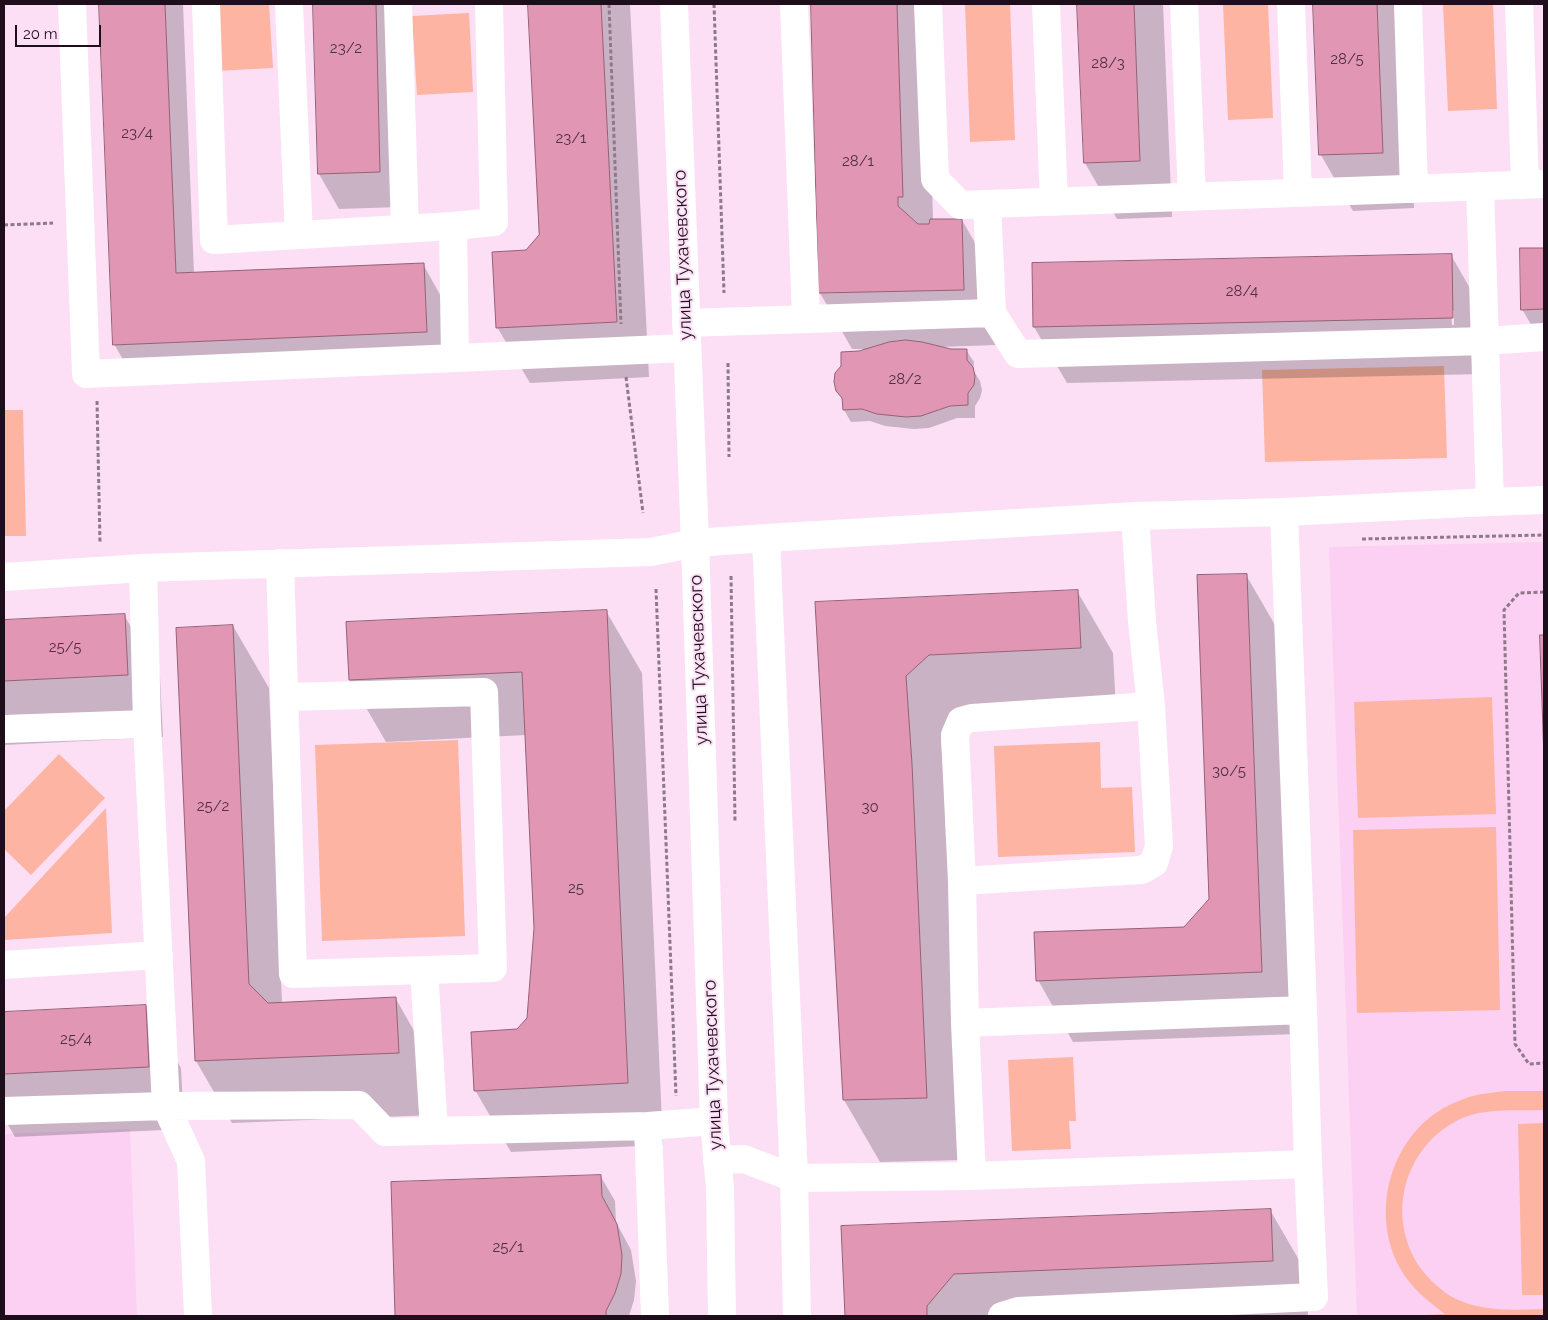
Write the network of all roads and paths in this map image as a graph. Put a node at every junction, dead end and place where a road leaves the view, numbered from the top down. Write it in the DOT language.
graph roads {
  1 [pos="72,4"];
  2 [pos="206,4"];
  3 [pos="289,4"];
  4 [pos="398,4"];
  5 [pos="489,4"];
  6 [pos="609,4"];
  7 [pos="674,4"];
  8 [pos="714,4"];
  9 [pos="794,4"];
  10 [pos="928,4"];
  11 [pos="1046,4"];
  12 [pos="1184,4"];
  13 [pos="1291,4"];
  14 [pos="1408,4"];
  15 [pos="1519,4"];
  16 [pos="1535,184"];
  17 [pos="1480,186"];
  18 [pos="1414,189"];
  19 [pos="1298,193"];
  20 [pos="1192,197"];
  21 [pos="1054,202"];
  22 [pos="987,204"];
  23 [pos="80,222"];
  24 [pos="4,225"];
  25 [pos="453,226"];
  26 [pos="404,229"];
  27 [pos="298,235"];
  28 [pos="724,296"];
  29 [pos="992,313"];
  30 [pos="806,318"];
  31 [pos="686,336"];
  32 [pos="1544,337"];
  33 [pos="1485,341"];
  34 [pos="622,351"];
  35 [pos="455,358"];
  36 [pos="728,363"];
  37 [pos="96,374"];
  38 [pos="729,457"];
  39 [pos="1544,500"];
  40 [pos="1490,502"];
  41 [pos="1284,512"];
  42 [pos="643,513"];
  43 [pos="1135,516"];
  44 [pos="766,538"];
  45 [pos="695,543"];
  46 [pos="280,563"];
  47 [pos="143,568"];
  48 [pos="100,571"];
  49 [pos="4,576"];
  50 [pos="656,589"];
  51 [pos="1544,592"];
  52 [pos="284,697"];
  53 [pos="1151,706"];
  54 [pos="147,724"];
  55 [pos="4,729"];
  56 [pos="962,881"];
  57 [pos="159,955"];
  58 [pos="4,965"];
  59 [pos="424,970"];
  60 [pos="1303,1010"];
  61 [pos="965,1023"];
  62 [pos="1544,1064"];
  63 [pos="166,1106"];
  64 [pos="4,1111"];
  65 [pos="714,1121"];
  66 [pos="677,1124"];
  67 [pos="648,1126"];
  68 [pos="434,1130"];
  69 [pos="716,1160"];
  70 [pos="1308,1164"];
  71 [pos="972,1176"];
  72 [pos="794,1178"];
  73 [pos="1314,1307"];
  74 [pos="198,1316"];
  75 [pos="655,1316"];
  76 [pos="722,1316"];
  77 [pos="797,1316"];
  78 [pos="1002,1316"];
  1 -- 23 [label="main road"];
  2 -- 27 [label="main road"];
  3 -- 27 [label="main road"];
  4 -- 26 [label="main road"];
  5 -- 25 [label="main road"];
  6 -- 34 [label="path"];
  7 -- 31 [label="main road, улица Тухачевского"];
  8 -- 28 [label="path"];
  9 -- 30 [label="main road"];
  10 -- 22 [label="main road"];
  11 -- 21 [label="main road"];
  12 -- 20 [label="main road"];
  13 -- 19 [label="main road"];
  14 -- 18 [label="main road"];
  15 -- 16 [label="main road"];
  16 -- 17 [label="main road"];
  17 -- 18 [label="main road"];
  17 -- 33 [label="main road"];
  18 -- 19 [label="main road"];
  19 -- 20 [label="main road"];
  20 -- 21 [label="main road"];
  21 -- 22 [label="main road"];
  22 -- 29 [label="main road"];
  23 -- 24 [label="path"];
  23 -- 37 [label="main road"];
  25 -- 26 [label="main road"];
  25 -- 35 [label="main road"];
  26 -- 27 [label="main road"];
  29 -- 30 [label="main road"];
  29 -- 33 [label="main road"];
  30 -- 31 [label="main road"];
  31 -- 34 [label="main road"];
  31 -- 45 [label="main road, улица Тухачевского"];
  32 -- 33 [label="main road"];
  33 -- 40 [label="main road"];
  34 -- 35 [label="main road"];
  34 -- 42 [label="path"];
  35 -- 37 [label="main road"];
  36 -- 38 [label="path"];
  37 -- 48 [label="path"];
  39 -- 40 [label="main road"];
  40 -- 41 [label="main road"];
  41 -- 43 [label="main road"];
  41 -- 60 [label="main road"];
  43 -- 44 [label="main road"];
  43 -- 53 [label="main road"];
  44 -- 45 [label="main road"];
  44 -- 72 [label="main road"];
  45 -- 46 [label="main road"];
  45 -- 65 [label="main road, улица Тухачевского"];
  46 -- 47 [label="main road"];
  46 -- 52 [label="main road"];
  47 -- 48 [label="main road"];
  47 -- 54 [label="main road"];
  48 -- 49 [label="main road"];
  50 -- 66 [label="path"];
  51 -- 62 [label="path"];
  52 -- 59 [label="main road"];
  52 -- 59 [label="main road"];
  53 -- 56 [label="main road"];
  53 -- 56 [label="main road"];
  54 -- 55 [label="main road"];
  54 -- 57 [label="main road"];
  56 -- 61 [label="main road"];
  57 -- 58 [label="main road"];
  57 -- 63 [label="main road"];
  59 -- 68 [label="main road"];
  60 -- 61 [label="main road"];
  60 -- 70 [label="main road"];
  61 -- 71 [label="main road"];
  63 -- 64 [label="main road"];
  63 -- 68 [label="main road"];
  63 -- 74 [label="main road"];
  65 -- 66 [label="main road"];
  65 -- 69 [label="main road, улица Тухачевского"];
  66 -- 67 [label="main road"];
  67 -- 68 [label="main road"];
  67 -- 75 [label="main road"];
  69 -- 72 [label="main road"];
  69 -- 76 [label="main road, улица Тухачевского"];
  70 -- 71 [label="main road"];
  70 -- 73 [label="main road"];
  71 -- 72 [label="main road"];
  72 -- 77 [label="main road"];
  73 -- 78 [label="main road"];
}
